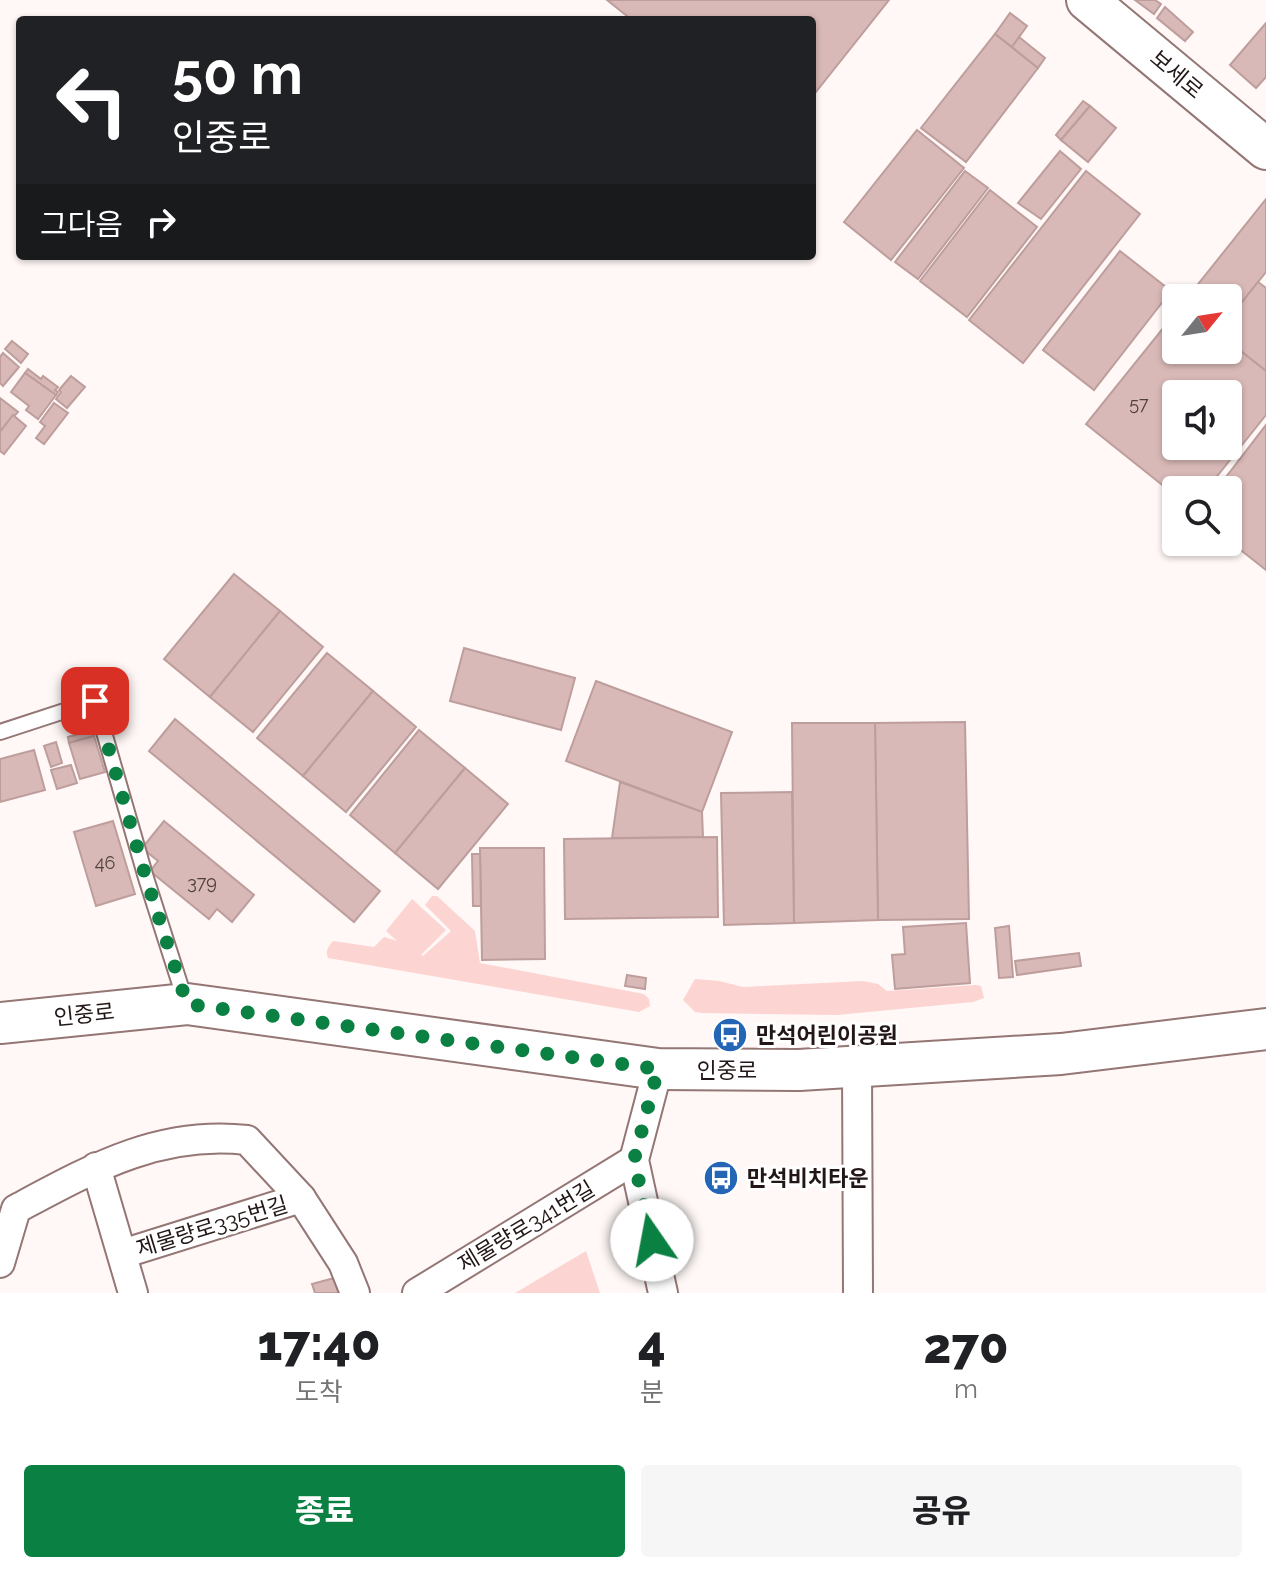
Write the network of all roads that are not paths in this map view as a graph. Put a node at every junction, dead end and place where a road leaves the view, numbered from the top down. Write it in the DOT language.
graph roads {
  1 [pos="1087,0"];
  2 [pos="1266,149"];
  3 [pos="0,732"];
  4 [pos="187,1004"];
  5 [pos="0,1023"];
  6 [pos="1266,1029"];
  7 [pos="857,1067"];
  8 [pos="658,1069"];
  9 [pos="634,1160"];
  10 [pos="96,1167"];
  11 [pos="301,1198"];
  12 [pos="8,1214"];
  13 [pos="122,1254"];
  14 [pos="0,1263"];
  15 [pos="133,1293"];
  16 [pos="355,1293"];
  17 [pos="417,1293"];
  18 [pos="663,1293"];
  19 [pos="858,1293"];
  1 -- 2 [label="main road, 보세로"];
  3 -- 4 [label="lane"];
  4 -- 5 [label="main road, 인중로"];
  4 -- 8 [label="main road, 인중로"];
  6 -- 7 [label="main road, 인중로"];
  7 -- 8 [label="main road, 인중로"];
  7 -- 19 [label="street"];
  8 -- 9 [label="street"];
  9 -- 17 [label="street, 제물량로341번길"];
  9 -- 18 [label="street"];
  10 -- 11 [label="street, 제물량로335번길"];
  10 -- 12 [label="street, 제물량로335번길"];
  10 -- 13 [label="street"];
  11 -- 13 [label="street, 제물량로335번길"];
  11 -- 16 [label="street, 제물량로335번길"];
  12 -- 14 [label="street, 제물량로335번길"];
  13 -- 15 [label="street"];
}
